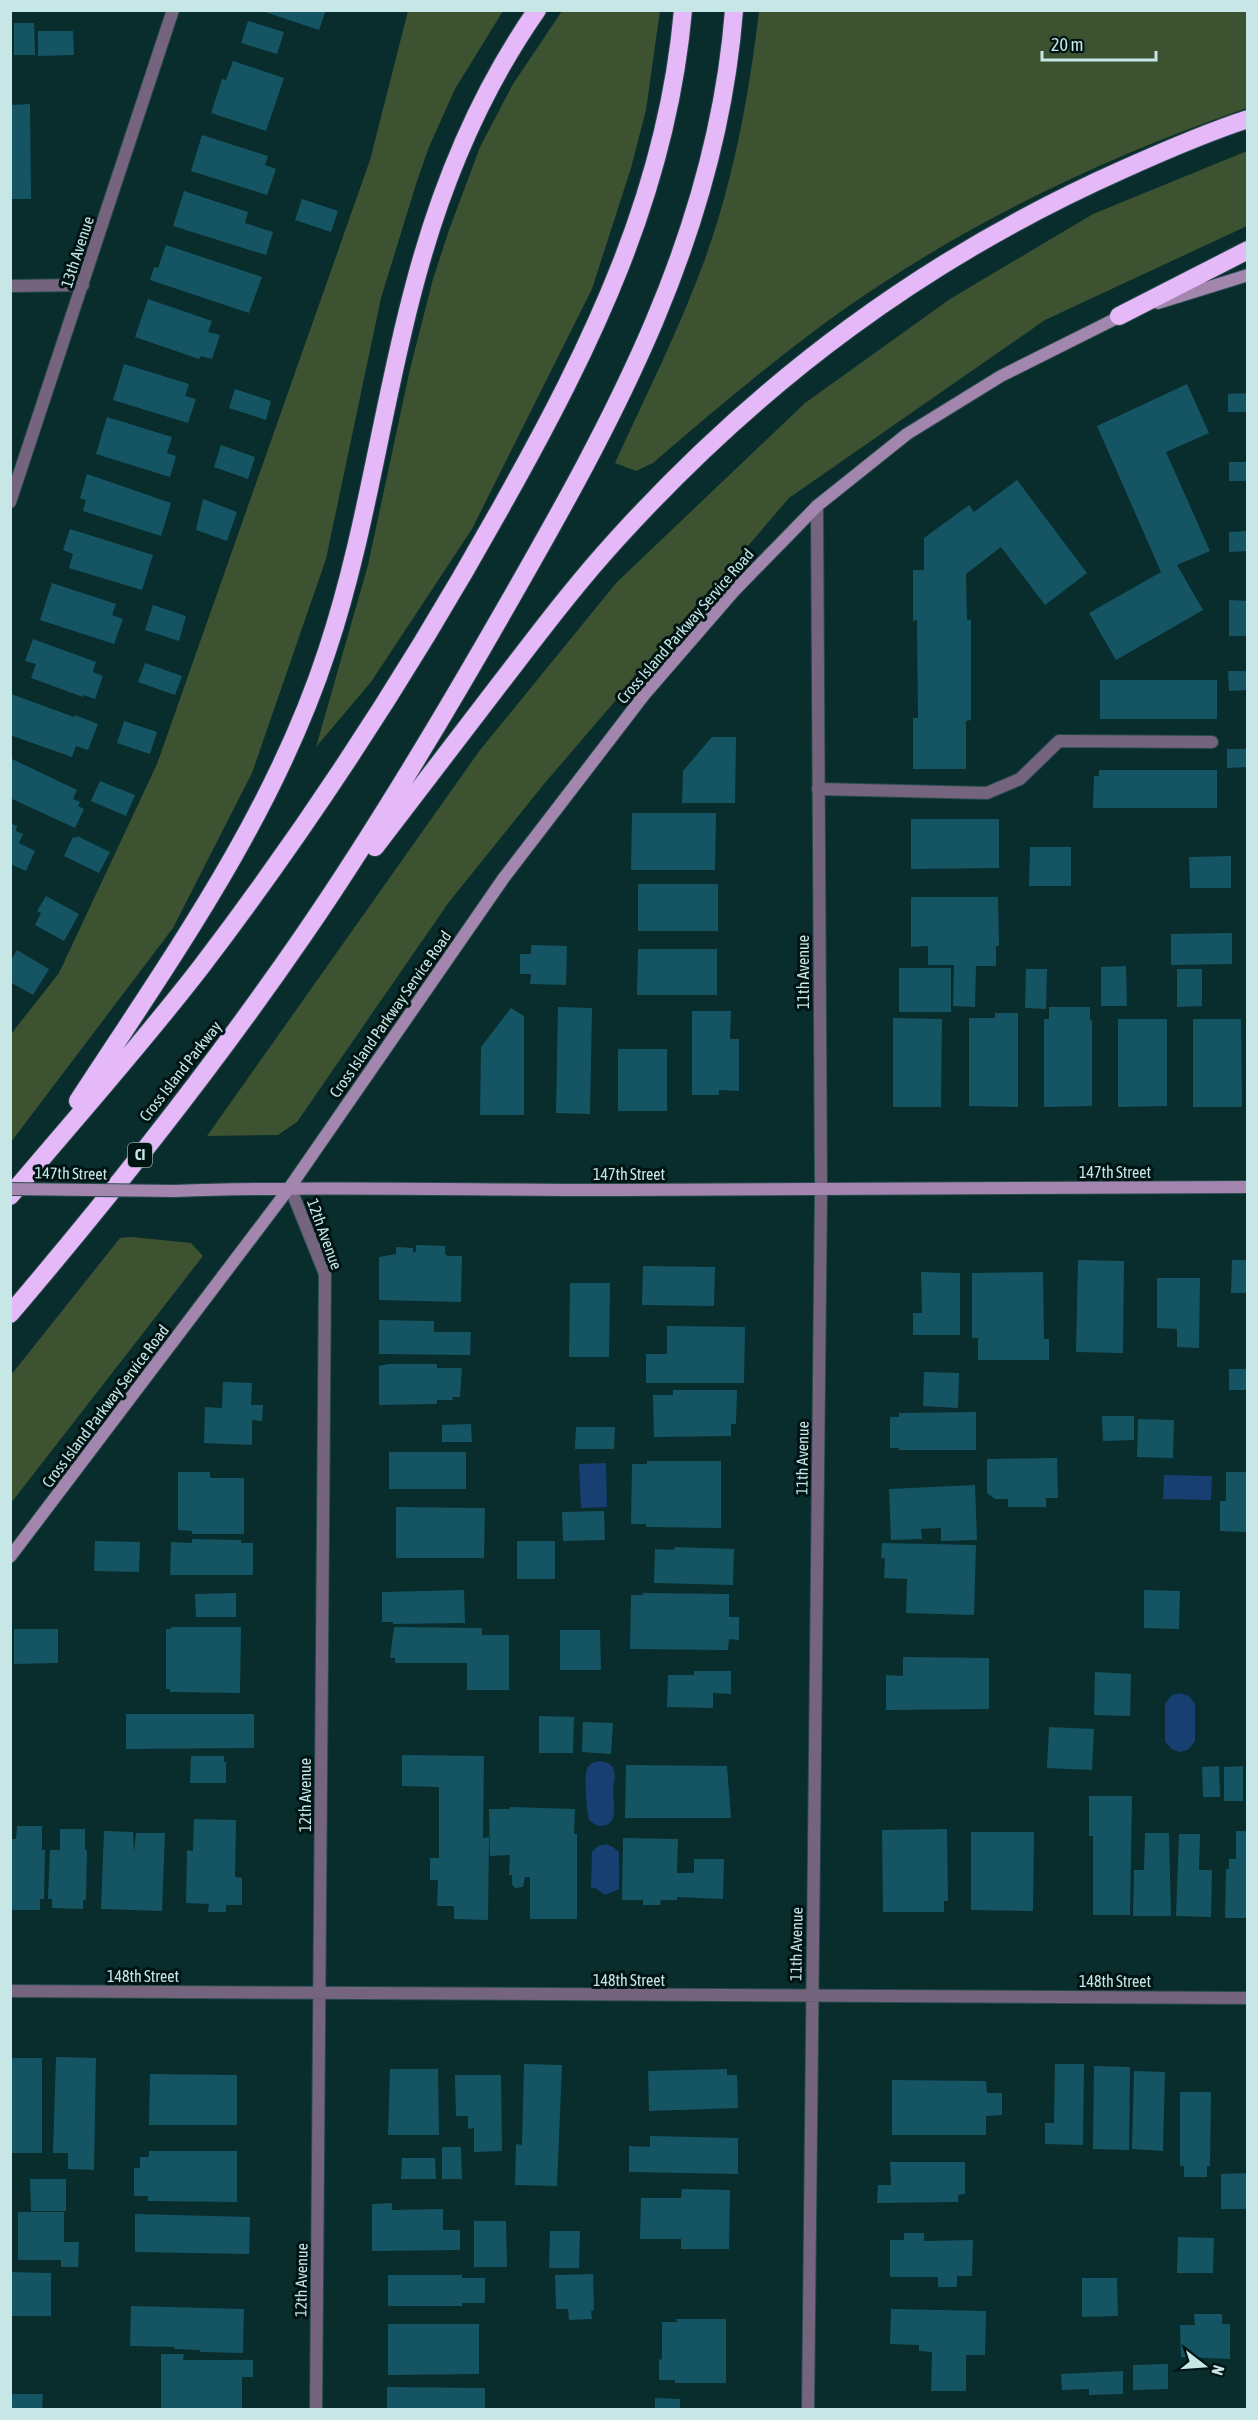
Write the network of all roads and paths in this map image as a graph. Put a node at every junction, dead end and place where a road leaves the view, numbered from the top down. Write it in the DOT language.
graph roads {
  1 [pos="173,10"];
  2 [pos="537,10"];
  3 [pos="683,10"];
  4 [pos="734,10"];
  5 [pos="1248,119"];
  6 [pos="1248,250"];
  7 [pos="1248,275"];
  8 [pos="84,285"];
  9 [pos="10,286"];
  10 [pos="1119,316"];
  11 [pos="10,502"];
  12 [pos="817,506"];
  13 [pos="1212,742"];
  14 [pos="818,789"];
  15 [pos="264,991"];
  16 [pos="40,1161"];
  17 [pos="290,1187"];
  18 [pos="1248,1187"];
  19 [pos="10,1189"];
  20 [pos="821,1191"];
  21 [pos="10,1197"];
  22 [pos="10,1314"];
  23 [pos="10,1557"];
  24 [pos="10,1992"];
  25 [pos="320,1994"];
  26 [pos="812,1997"];
  27 [pos="1248,1998"];
  28 [pos="316,2409"];
  29 [pos="808,2409"];
  1 -- 8 [label="street, 13th Avenue"];
  2 -- 16 [label="highway"];
  3 -- 16 [label="highway"];
  4 -- 15 [label="highway"];
  5 -- 15 [label="highway"];
  6 -- 10 [label="highway"];
  7 -- 10 [label="street, Cross Island Parkway Service Road"];
  8 -- 9 [label="street"];
  8 -- 11 [label="street, 13th Avenue"];
  10 -- 12 [label="street, Cross Island Parkway Service Road"];
  12 -- 14 [label="street, 11th Avenue"];
  12 -- 17 [label="street, Cross Island Parkway Service Road"];
  13 -- 14 [label="street"];
  14 -- 20 [label="street, 11th Avenue"];
  15 -- 22 [label="highway, Cross Island Parkway / CI"];
  16 -- 21 [label="highway"];
  17 -- 19 [label="street, 147th Street, bridge"];
  17 -- 20 [label="street, 147th Street"];
  17 -- 23 [label="street, Cross Island Parkway Service Road"];
  17 -- 25 [label="street, 12th Avenue"];
  18 -- 20 [label="street, 147th Street"];
  20 -- 26 [label="street, 11th Avenue"];
  24 -- 25 [label="street, 148th Street"];
  25 -- 26 [label="street, 148th Street"];
  25 -- 28 [label="street, 12th Avenue"];
  26 -- 27 [label="street, 148th Street"];
  26 -- 29 [label="street, 11th Avenue"];
}
